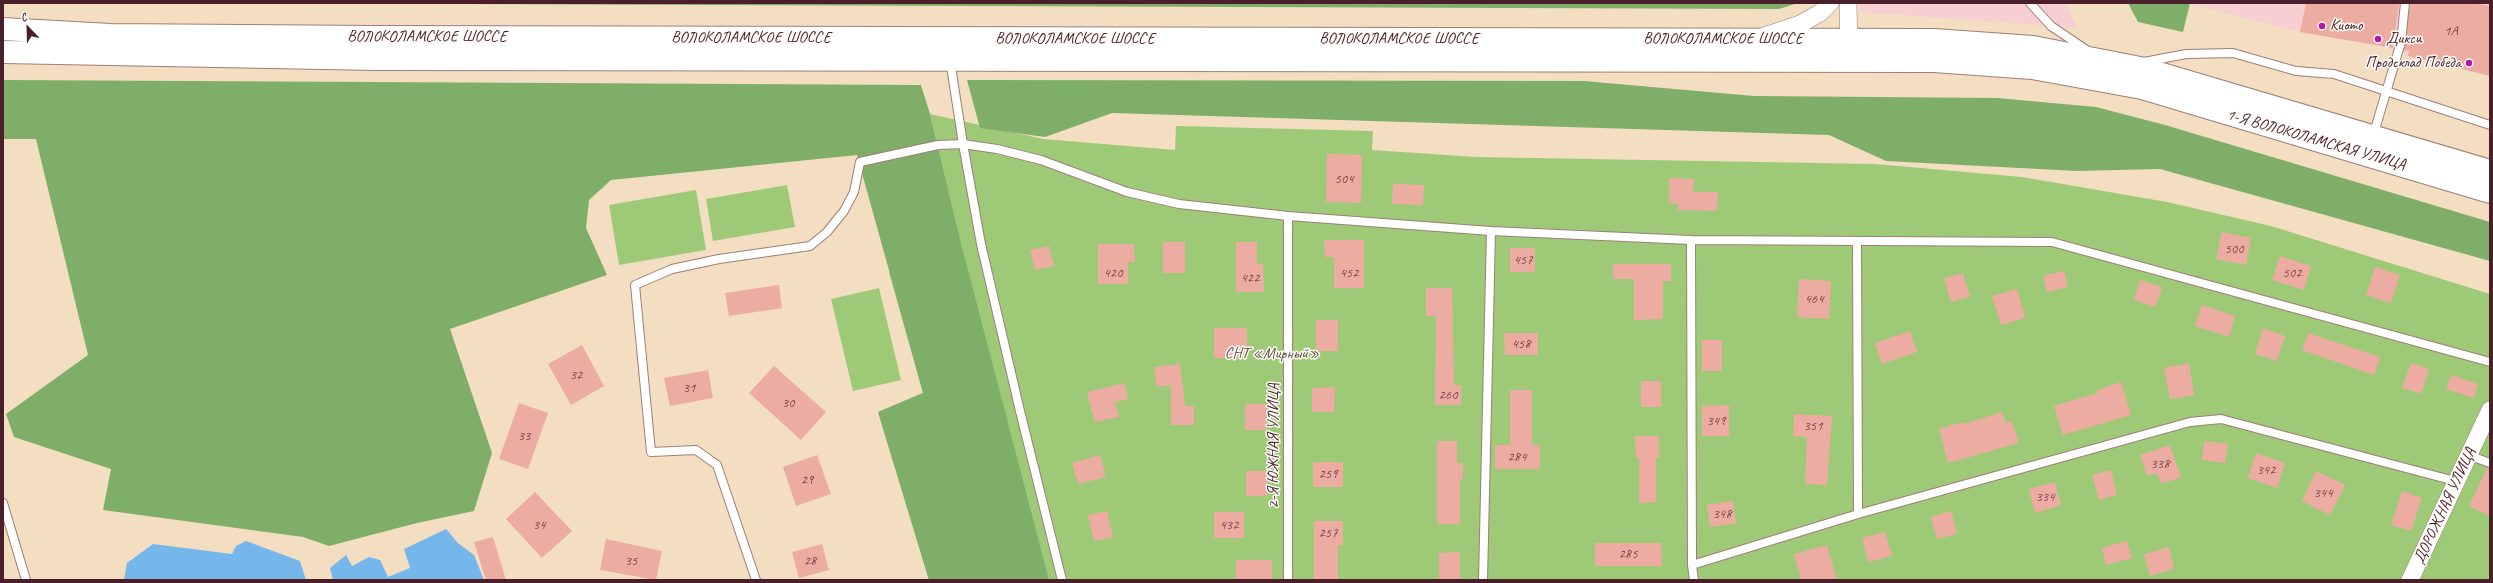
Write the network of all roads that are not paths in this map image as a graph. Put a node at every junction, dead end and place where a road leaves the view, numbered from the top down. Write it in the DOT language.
graph roads {
  1 [pos="1830,3"];
  2 [pos="2030,3"];
  3 [pos="2406,3"];
  4 [pos="1852,4"];
  5 [pos="3,29"];
  6 [pos="1757,39"];
  7 [pos="1849,39"];
  8 [pos="950,49"];
  9 [pos="3,52"];
  10 [pos="2102,60"];
  11 [pos="1850,62"];
  12 [pos="2139,74"];
  13 [pos="2386,91"];
  14 [pos="2490,125"];
  15 [pos="2373,137"];
  16 [pos="962,144"];
  17 [pos="2490,171"];
  18 [pos="2490,192"];
  19 [pos="1288,216"];
  20 [pos="1491,231"];
  21 [pos="1691,240"];
  22 [pos="1857,241"];
  23 [pos="2490,362"];
  24 [pos="2490,410"];
  25 [pos="2468,455"];
  26 [pos="2490,463"];
  27 [pos="2455,481"];
  28 [pos="3,503"];
  29 [pos="1858,514"];
  30 [pos="1692,564"];
  31 [pos="26,580"];
  32 [pos="756,580"];
  33 [pos="1062,580"];
  34 [pos="1288,580"];
  35 [pos="1483,580"];
  36 [pos="1694,580"];
  37 [pos="2410,580"];
  1 -- 6 [label="street"];
  2 -- 10 [label="lane"];
  3 -- 13 [label="lane"];
  4 -- 7 [label="street"];
  5 -- 8 [label="main road, ВОЛОКОЛАМСКОЕ ШОССЕ"];
  6 -- 7 [label="main road, ВОЛОКОЛАМСКОЕ ШОССЕ"];
  6 -- 8 [label="main road, ВОЛОКОЛАМСКОЕ ШОССЕ"];
  7 -- 10 [label="main road, ВОЛОКОЛАМСКОЕ ШОССЕ"];
  7 -- 11 [label="street"];
  8 -- 9 [label="main road, ВОЛОКОЛАМСКОЕ ШОССЕ"];
  8 -- 11 [label="main road, ВОЛОКОЛАМСКОЕ ШОССЕ"];
  8 -- 16 [label="lane"];
  10 -- 12 [label="main road, ВОЛОКОЛАМСКОЕ ШОССЕ"];
  11 -- 12 [label="main road, ВОЛОКОЛАМСКОЕ ШОССЕ"];
  12 -- 13 [label="lane"];
  12 -- 15 [label="main road, 1-Я ВОЛОКОЛАМСКАЯ УЛИЦА"];
  12 -- 18 [label="main road, 1-Я ВОЛОКОЛАМСКАЯ УЛИЦА"];
  13 -- 14 [label="lane"];
  13 -- 15 [label="lane"];
  15 -- 17 [label="main road, 1-Я ВОЛОКОЛАМСКАЯ УЛИЦА"];
  16 -- 19 [label="lane"];
  16 -- 32 [label="lane"];
  16 -- 33 [label="lane"];
  19 -- 20 [label="lane"];
  19 -- 34 [label="lane, 2-Я ЮЖНАЯ УЛИЦА"];
  20 -- 21 [label="lane"];
  20 -- 35 [label="lane"];
  21 -- 22 [label="lane"];
  21 -- 30 [label="lane"];
  22 -- 23 [label="lane"];
  22 -- 29 [label="lane"];
  24 -- 25 [label="street, ДОРОЖНАЯ УЛИЦА"];
  25 -- 26 [label="lane"];
  25 -- 27 [label="street, ДОРОЖНАЯ УЛИЦА"];
  27 -- 29 [label="lane"];
  27 -- 37 [label="street, ДОРОЖНАЯ УЛИЦА"];
  28 -- 31 [label="lane"];
  29 -- 30 [label="lane"];
  30 -- 36 [label="lane"];
}
